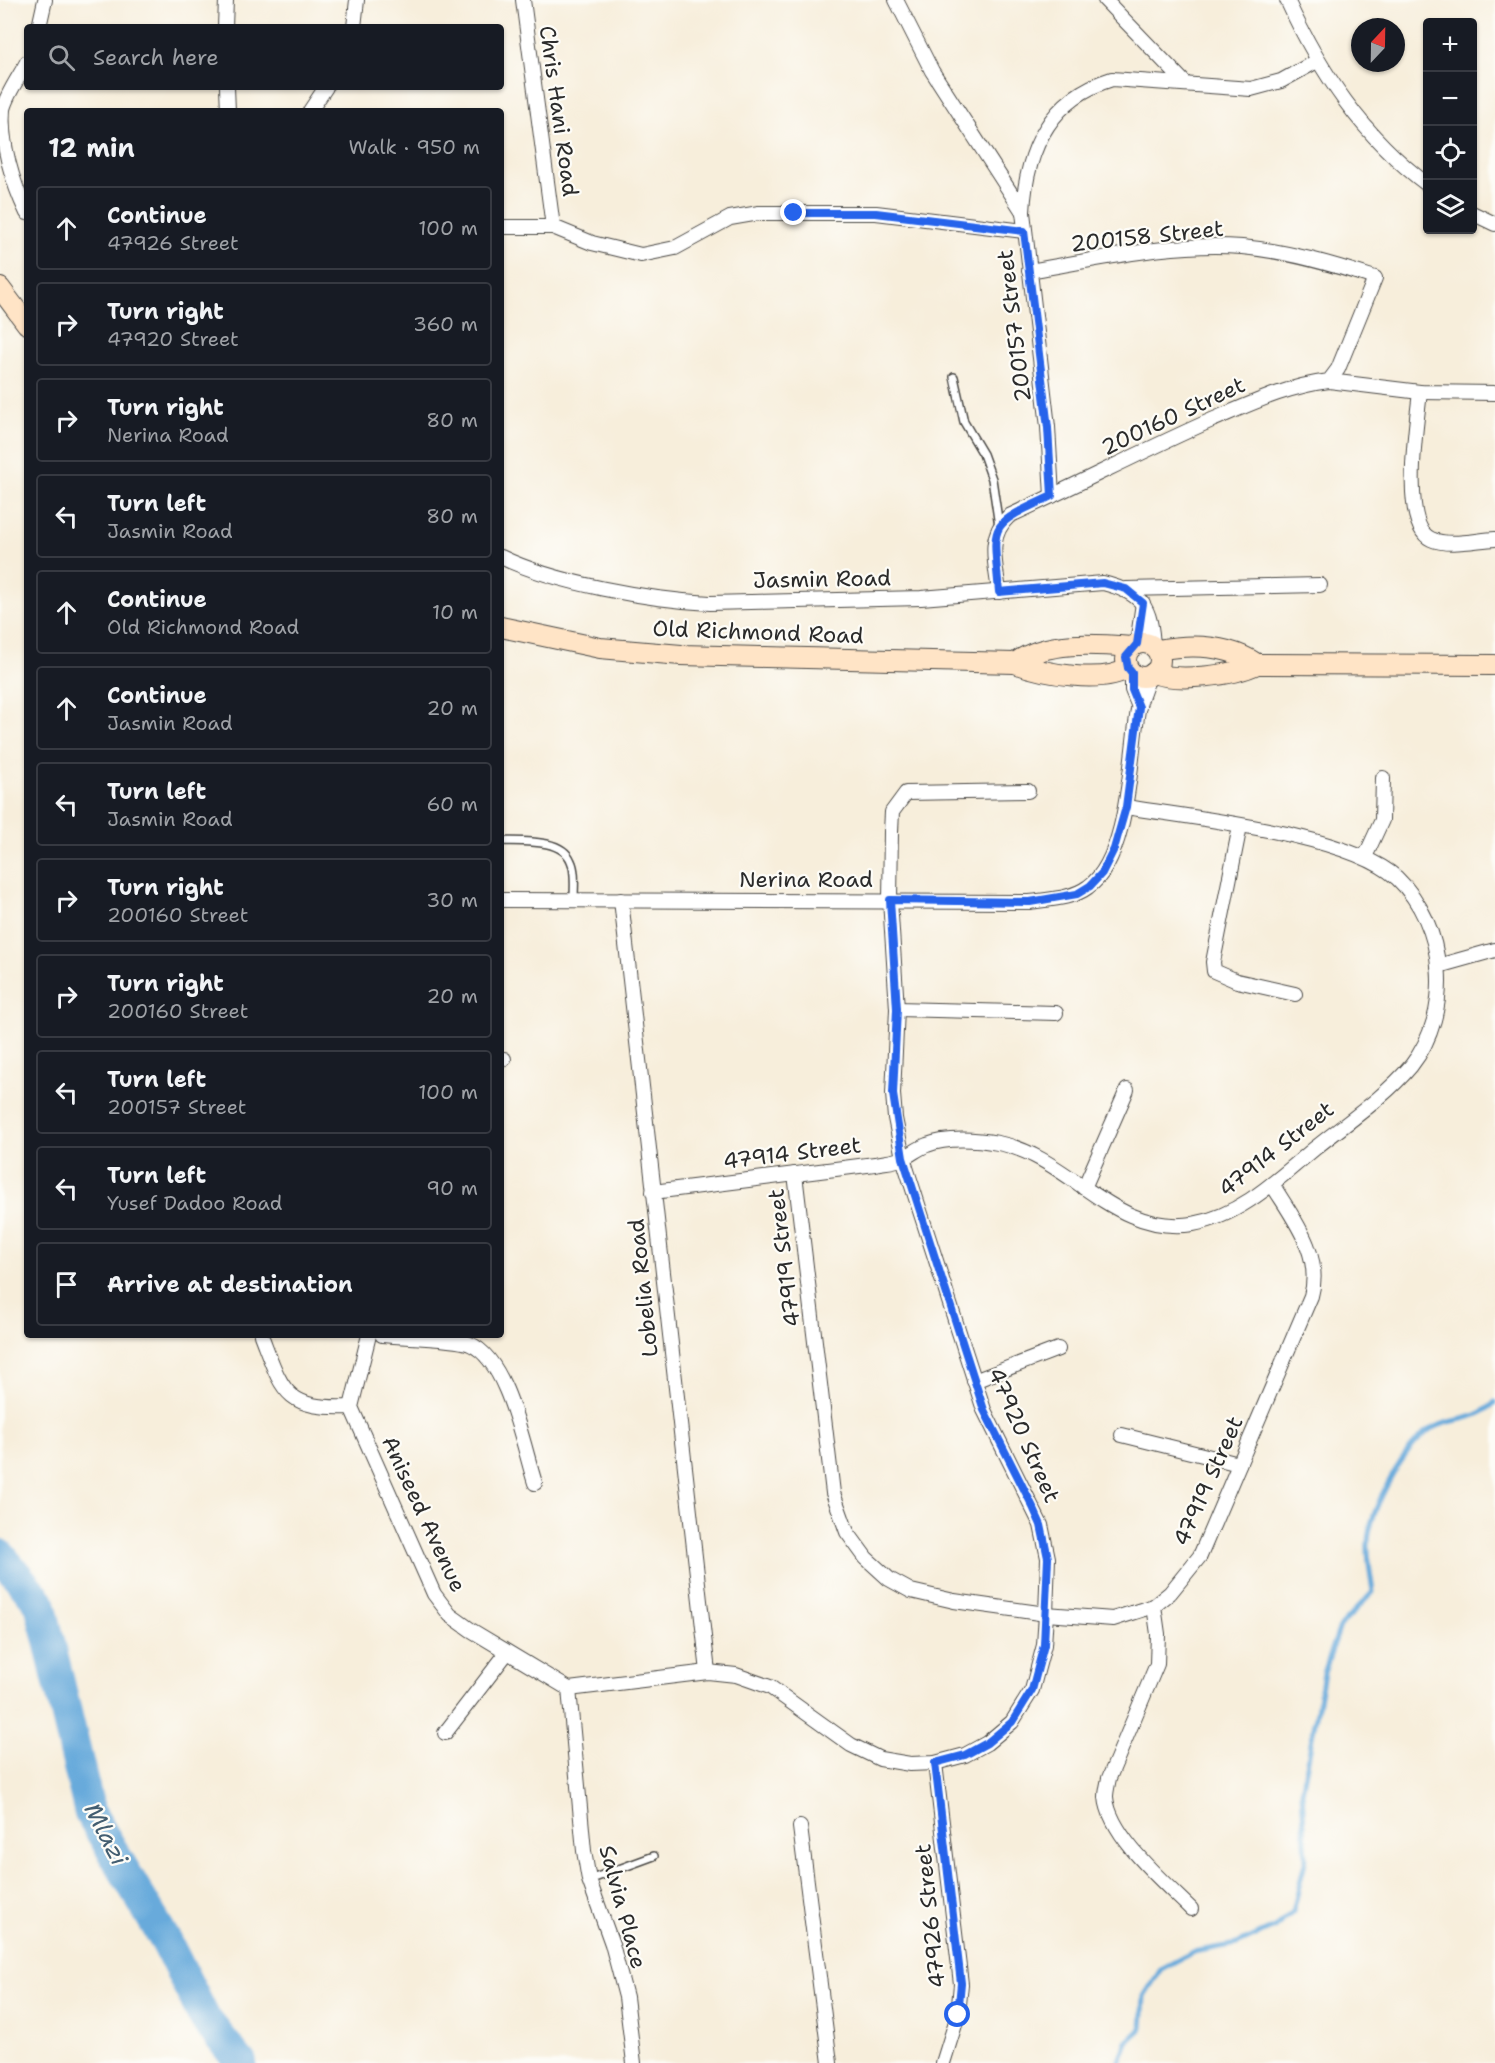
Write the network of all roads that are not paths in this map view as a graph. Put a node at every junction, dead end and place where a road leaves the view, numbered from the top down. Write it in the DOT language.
graph roads {
  1 [pos="45,0"];
  2 [pos="226,0"];
  3 [pos="357,0"];
  4 [pos="523,0"];
  5 [pos="896,0"];
  6 [pos="1105,0"];
  7 [pos="1287,0"];
  8 [pos="40,24"];
  9 [pos="225,24"];
  10 [pos="354,24"];
  11 [pos="1317,61"];
  12 [pos="24,68"];
  13 [pos="1185,82"];
  14 [pos="227,90"];
  15 [pos="324,90"];
  16 [pos="228,108"];
  17 [pos="312,108"];
  18 [pos="1423,181"];
  19 [pos="24,207"];
  20 [pos="1023,212"];
  21 [pos="1477,215"];
  22 [pos="1495,224"];
  23 [pos="504,227"];
  24 [pos="553,227"];
  25 [pos="1024,231"];
  26 [pos="1029,272"];
  27 [pos="0,288"];
  28 [pos="24,320"];
  29 [pos="954,377"];
  30 [pos="1329,381"];
  31 [pos="1420,392"];
  32 [pos="1495,393"];
  33 [pos="1052,496"];
  34 [pos="999,526"];
  35 [pos="1495,539"];
  36 [pos="504,558"];
  37 [pos="1320,585"];
  38 [pos="1126,589"];
  39 [pos="999,592"];
  40 [pos="504,628"];
  41 [pos="1145,647"];
  42 [pos="1015,663"];
  43 [pos="1257,664"];
  44 [pos="1495,665"];
  45 [pos="1141,672"];
  46 [pos="1383,778"];
  47 [pos="1028,791"];
  48 [pos="1126,807"];
  49 [pos="1240,826"];
  50 [pos="504,841"];
  51 [pos="1365,857"];
  52 [pos="574,898"];
  53 [pos="504,900"];
  54 [pos="621,900"];
  55 [pos="890,900"];
  56 [pos="1495,950"];
  57 [pos="1438,966"];
  58 [pos="1296,994"];
  59 [pos="897,1009"];
  60 [pos="1056,1012"];
  61 [pos="1127,1090"];
  62 [pos="903,1158"];
  63 [pos="795,1174"];
  64 [pos="1272,1184"];
  65 [pos="1084,1188"];
  66 [pos="653,1192"];
  67 [pos="262,1338"];
  68 [pos="368,1338"];
  69 [pos="449,1338"];
  70 [pos="471,1339"];
  71 [pos="1058,1349"];
  72 [pos="974,1381"];
  73 [pos="351,1407"];
  74 [pos="1122,1435"];
  75 [pos="1239,1464"];
  76 [pos="535,1483"];
  77 [pos="1154,1606"];
  78 [pos="1046,1614"];
  79 [pos="506,1654"];
  80 [pos="708,1672"];
  81 [pos="569,1689"];
  82 [pos="445,1733"];
  83 [pos="935,1763"];
  84 [pos="800,1827"];
  85 [pos="654,1856"];
  86 [pos="590,1881"];
  87 [pos="1191,1909"];
  88 [pos="634,2063"];
  89 [pos="830,2063"];
  90 [pos="943,2063"];
  1 -- 8 [label="street"];
  2 -- 9 [label="street"];
  3 -- 10 [label="street"];
  4 -- 24 [label="street, Chris Hani Road"];
  5 -- 20 [label="street"];
  6 -- 13 [label="street"];
  7 -- 11 [label="street"];
  11 -- 13 [label="street, 200157 Street"];
  11 -- 18 [label="street"];
  12 -- 19 [label="street"];
  13 -- 20 [label="street, 200157 Street"];
  14 -- 16 [label="street"];
  15 -- 17 [label="street"];
  20 -- 25 [label="street, 200157 Street"];
  21 -- 22 [label="street"];
  23 -- 24 [label="street"];
  24 -- 25 [label="street"];
  25 -- 26 [label="street, 200157 Street"];
  26 -- 30 [label="street, 200158 Street"];
  26 -- 33 [label="street, 200157 Street"];
  27 -- 28 [label="street"];
  29 -- 34 [label="lane"];
  30 -- 31 [label="street, 200160 Street"];
  30 -- 33 [label="street, 200160 Street"];
  31 -- 32 [label="street, 200160 Street"];
  31 -- 35 [label="street"];
  33 -- 34 [label="street, 200160 Street"];
  34 -- 39 [label="street"];
  36 -- 39 [label="street, Jasmin Road"];
  37 -- 38 [label="street"];
  38 -- 39 [label="street, Jasmin Road"];
  38 -- 41 [label="street, Jasmin Road"];
  40 -- 42 [label="street, Old Richmond Road"];
  41 -- 42 [label="street, Old Richmond Road"];
  41 -- 43 [label="street, Old Richmond Road"];
  41 -- 45 [label="street"];
  41 -- 45 [label="street"];
  42 -- 45 [label="street, Old Richmond Road"];
  43 -- 44 [label="street, Old Richmond Road"];
  43 -- 45 [label="street, Old Richmond Road"];
  45 -- 48 [label="street"];
  46 -- 51 [label="street"];
  47 -- 55 [label="street, 47920 Street"];
  48 -- 49 [label="street, 47914 Street"];
  48 -- 55 [label="street, Nerina Road"];
  49 -- 51 [label="street, 47914 Street"];
  49 -- 58 [label="street"];
  50 -- 52 [label="lane"];
  51 -- 57 [label="street, 47914 Street"];
  52 -- 53 [label="street, Nerina Road"];
  52 -- 54 [label="street, Nerina Road"];
  54 -- 55 [label="street, Nerina Road"];
  54 -- 66 [label="street, Lobelia Road"];
  55 -- 59 [label="street, 47920 Street"];
  56 -- 57 [label="street"];
  57 -- 64 [label="street, 47914 Street"];
  59 -- 60 [label="street"];
  59 -- 62 [label="street, 47920 Street"];
  61 -- 65 [label="street"];
  62 -- 63 [label="street, 47914 Street"];
  62 -- 65 [label="street, 47914 Street"];
  62 -- 72 [label="street, 47920 Street"];
  63 -- 66 [label="street, 47914 Street"];
  63 -- 78 [label="street, 47919 Street"];
  64 -- 65 [label="street, 47914 Street"];
  64 -- 75 [label="street, 47919 Street"];
  66 -- 80 [label="street, Lobelia Road"];
  67 -- 73 [label="street"];
  68 -- 73 [label="street"];
  69 -- 70 [label="street"];
  70 -- 76 [label="street"];
  71 -- 72 [label="street"];
  72 -- 78 [label="street, 47920 Street"];
  73 -- 79 [label="street, Aniseed Avenue"];
  74 -- 75 [label="street"];
  75 -- 77 [label="street, 47919 Street"];
  77 -- 78 [label="street, 47919 Street"];
  77 -- 87 [label="street"];
  78 -- 83 [label="street, 47920 Street"];
  79 -- 81 [label="street, Aniseed Avenue"];
  79 -- 82 [label="street"];
  80 -- 81 [label="street"];
  80 -- 83 [label="street, 47920 Street"];
  81 -- 86 [label="street, Salvia Place"];
  83 -- 90 [label="street, 47926 Street"];
  84 -- 89 [label="street"];
  85 -- 86 [label="lane"];
  86 -- 88 [label="street, Salvia Place"];
}
